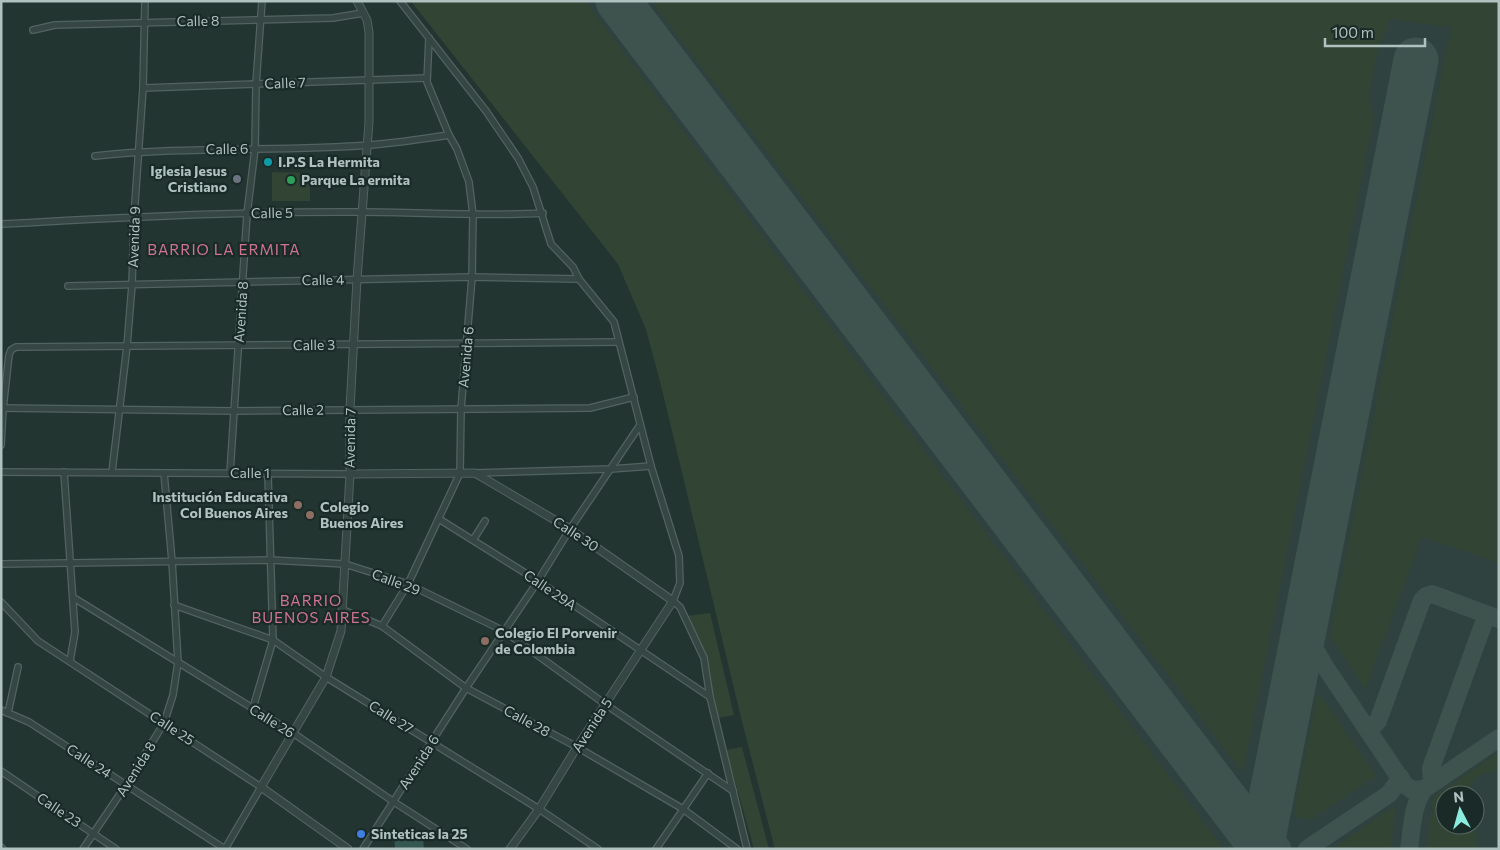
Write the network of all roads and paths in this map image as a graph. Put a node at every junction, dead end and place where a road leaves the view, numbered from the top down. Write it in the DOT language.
graph roads {
  1 [pos="145,1"];
  2 [pos="262,1"];
  3 [pos="357,1"];
  4 [pos="400,1"];
  5 [pos="363,13"];
  6 [pos="260,20"];
  7 [pos="145,22"];
  8 [pos="33,30"];
  9 [pos="429,38"];
  10 [pos="427,78"];
  11 [pos="369,80"];
  12 [pos="256,84"];
  13 [pos="143,88"];
  14 [pos="449,135"];
  15 [pos="368,145"];
  16 [pos="255,149"];
  17 [pos="140,151"];
  18 [pos="95,156"];
  19 [pos="362,212"];
  20 [pos="543,213"];
  21 [pos="248,214"];
  22 [pos="473,215"];
  23 [pos="134,217"];
  24 [pos="1,224"];
  25 [pos="472,277"];
  26 [pos="356,279"];
  27 [pos="579,279"];
  28 [pos="243,282"];
  29 [pos="132,285"];
  30 [pos="68,286"];
  31 [pos="618,342"];
  32 [pos="354,345"];
  33 [pos="466,345"];
  34 [pos="127,346"];
  35 [pos="239,346"];
  36 [pos="634,397"];
  37 [pos="2,408"];
  38 [pos="119,409"];
  39 [pos="350,409"];
  40 [pos="461,410"];
  41 [pos="234,411"];
  42 [pos="640,425"];
  43 [pos="1,445"];
  44 [pos="651,466"];
  45 [pos="611,469"];
  46 [pos="1,472"];
  47 [pos="64,472"];
  48 [pos="112,472"];
  49 [pos="499,472"];
  50 [pos="164,473"];
  51 [pos="230,473"];
  52 [pos="460,473"];
  53 [pos="475,473"];
  54 [pos="268,474"];
  55 [pos="350,474"];
  56 [pos="495,485"];
  57 [pos="440,519"];
  58 [pos="485,520"];
  59 [pos="570,529"];
  60 [pos="473,540"];
  61 [pos="270,560"];
  62 [pos="172,561"];
  63 [pos="1,564"];
  64 [pos="70,564"];
  65 [pos="345,564"];
  66 [pos="538,581"];
  67 [pos="408,584"];
  68 [pos="74,598"];
  69 [pos="673,601"];
  70 [pos="1,602"];
  71 [pos="174,605"];
  72 [pos="343,610"];
  73 [pos="382,626"];
  74 [pos="504,631"];
  75 [pos="273,640"];
  76 [pos="641,652"];
  77 [pos="70,661"];
  78 [pos="178,662"];
  79 [pos="18,667"];
  80 [pos="326,677"];
  81 [pos="466,688"];
  82 [pos="710,698"];
  83 [pos="605,704"];
  84 [pos="253,708"];
  85 [pos="1,710"];
  86 [pos="8,713"];
  87 [pos="164,723"];
  88 [pos="293,733"];
  89 [pos="432,742"];
  90 [pos="576,747"];
  91 [pos="1,771"];
  92 [pos="708,773"];
  93 [pos="126,785"];
  94 [pos="261,787"];
  95 [pos="733,791"];
  96 [pos="394,802"];
  97 [pos="539,809"];
  98 [pos="683,810"];
  99 [pos="94,834"];
  100 [pos="83,849"];
  101 [pos="116,849"];
  102 [pos="225,849"];
  103 [pos="348,849"];
  104 [pos="363,849"];
  105 [pos="467,849"];
  106 [pos="510,849"];
  107 [pos="598,849"];
  108 [pos="656,849"];
  109 [pos="737,849"];
  110 [pos="747,849"];
  1 -- 7 [label="street, Avenida 9"];
  2 -- 6 [label="street, Avenida 8"];
  3 -- 5 [label="street, Avenida 7"];
  4 -- 9 [label="street"];
  5 -- 6 [label="street, Calle 8"];
  5 -- 11 [label="street, Avenida 7"];
  6 -- 7 [label="street, Calle 8"];
  6 -- 12 [label="street, Avenida 8"];
  7 -- 8 [label="street, Calle 8"];
  7 -- 13 [label="street, Avenida 9"];
  9 -- 10 [label="street"];
  9 -- 20 [label="street"];
  10 -- 11 [label="street, Calle 7"];
  10 -- 14 [label="street, Avenida 6"];
  11 -- 12 [label="street, Calle 7"];
  11 -- 15 [label="street, Avenida 7"];
  12 -- 13 [label="street, Calle 7"];
  12 -- 16 [label="street, Avenida 8"];
  13 -- 17 [label="street, Avenida 9"];
  14 -- 15 [label="street, Calle 6"];
  14 -- 22 [label="street, Avenida 6"];
  15 -- 16 [label="street, Calle 6"];
  15 -- 19 [label="street, Avenida 7"];
  16 -- 17 [label="street, Calle 6"];
  16 -- 21 [label="street, Avenida 8"];
  17 -- 18 [label="street, Calle 6"];
  17 -- 23 [label="street, Avenida 9"];
  19 -- 21 [label="street, Calle 5"];
  19 -- 22 [label="street, Calle 5"];
  19 -- 26 [label="street, Avenida 7"];
  20 -- 22 [label="street, Calle 5"];
  20 -- 27 [label="street"];
  21 -- 23 [label="street, Calle 5"];
  21 -- 28 [label="street, Avenida 8"];
  22 -- 25 [label="street, Avenida 6"];
  23 -- 24 [label="street, Calle 5"];
  23 -- 29 [label="street, Avenida 9"];
  25 -- 26 [label="street, Calle 4"];
  25 -- 27 [label="street, Calle 4"];
  25 -- 33 [label="street, Avenida 6"];
  26 -- 28 [label="street, Calle 4"];
  26 -- 32 [label="street, Avenida 7"];
  27 -- 31 [label="street"];
  28 -- 29 [label="street, Calle 4"];
  28 -- 35 [label="street, Avenida 8"];
  29 -- 30 [label="street, Calle 4"];
  29 -- 34 [label="street, Avenida 9"];
  31 -- 33 [label="street, Calle 3"];
  31 -- 36 [label="street"];
  32 -- 33 [label="street, Calle 3"];
  32 -- 35 [label="street, Calle 3"];
  32 -- 39 [label="street, Avenida 7"];
  33 -- 40 [label="street, Avenida 6"];
  34 -- 35 [label="street, Calle 3"];
  34 -- 37 [label="street, Calle 3"];
  34 -- 38 [label="street, Avenida 9"];
  35 -- 41 [label="street, Avenida 8"];
  36 -- 40 [label="street, Calle 2"];
  36 -- 42 [label="street"];
  37 -- 38 [label="street, Calle 2"];
  37 -- 43 [label="street"];
  38 -- 41 [label="street, Calle 2"];
  38 -- 48 [label="street, Avenida 9"];
  39 -- 40 [label="street, Calle 2"];
  39 -- 41 [label="street, Calle 2"];
  39 -- 55 [label="street, Avenida 7"];
  40 -- 52 [label="street, Avenida 6"];
  41 -- 51 [label="street, Avenida 8"];
  42 -- 44 [label="street"];
  42 -- 45 [label="street, Avenida 6"];
  44 -- 45 [label="street, Calle 1"];
  44 -- 69 [label="street"];
  45 -- 49 [label="street, Calle 1"];
  45 -- 59 [label="street, Avenida 6"];
  46 -- 47 [label="street, Calle 1"];
  47 -- 48 [label="street, Calle 1"];
  47 -- 64 [label="street"];
  48 -- 50 [label="street, Calle 1"];
  49 -- 53 [label="street, Calle 1"];
  49 -- 56 [label="street"];
  50 -- 51 [label="street, Calle 1"];
  50 -- 62 [label="street, Avenida 8"];
  51 -- 54 [label="street, Calle 1"];
  52 -- 53 [label="street, Calle 1"];
  52 -- 55 [label="street, Calle 1"];
  52 -- 57 [label="street, Avenida 6"];
  53 -- 56 [label="street, Calle 30"];
  54 -- 55 [label="street, Calle 1"];
  54 -- 61 [label="street"];
  55 -- 65 [label="street, Avenida 7"];
  56 -- 59 [label="street, Calle 30"];
  57 -- 60 [label="street, Calle 29A"];
  57 -- 67 [label="street, Avenida 6"];
  58 -- 60 [label="street"];
  59 -- 66 [label="street, Avenida 6"];
  59 -- 69 [label="street, Calle 30"];
  60 -- 66 [label="street, Calle 29A"];
  61 -- 62 [label="street, Calle 29"];
  61 -- 65 [label="street, Calle 29"];
  61 -- 75 [label="street"];
  62 -- 64 [label="street, Calle 29"];
  62 -- 71 [label="street, Avenida 8"];
  63 -- 64 [label="street, Calle 29"];
  64 -- 68 [label="street"];
  65 -- 67 [label="street, Calle 29"];
  65 -- 72 [label="street, Avenida 7"];
  66 -- 74 [label="street, Avenida 6"];
  66 -- 76 [label="street, Calle 29A"];
  67 -- 73 [label="street, Avenida 6"];
  67 -- 74 [label="street, Calle 29"];
  68 -- 77 [label="street"];
  68 -- 78 [label="street, Calle 26"];
  69 -- 76 [label="street, Avenida 5"];
  69 -- 82 [label="street"];
  70 -- 77 [label="street, Calle 25"];
  71 -- 75 [label="street, Calle 27"];
  71 -- 78 [label="street, Avenida 8"];
  72 -- 73 [label="street, Calle 28"];
  72 -- 80 [label="street, Avenida 7"];
  73 -- 81 [label="street, Calle 28"];
  74 -- 81 [label="street, Avenida 6"];
  74 -- 83 [label="street, Calle 29"];
  75 -- 80 [label="street, Calle 27"];
  75 -- 84 [label="street"];
  76 -- 82 [label="street, Calle 29A"];
  76 -- 83 [label="street, Avenida 5"];
  77 -- 87 [label="street, Calle 25"];
  78 -- 84 [label="street, Calle 26"];
  78 -- 87 [label="street, Avenida 8"];
  79 -- 86 [label="street"];
  80 -- 88 [label="street, Avenida 7"];
  80 -- 89 [label="street, Calle 27"];
  81 -- 89 [label="street, Avenida 6"];
  81 -- 90 [label="street, Calle 28"];
  82 -- 95 [label="street"];
  83 -- 90 [label="street, Avenida 5"];
  83 -- 92 [label="street, Calle 29"];
  84 -- 88 [label="street, Calle 26"];
  85 -- 86 [label="street, Calle 24"];
  86 -- 93 [label="street, Calle 24"];
  87 -- 93 [label="street, Avenida 8"];
  87 -- 94 [label="street, Calle 25"];
  88 -- 94 [label="street, Avenida 7"];
  88 -- 96 [label="street, Calle 26"];
  89 -- 96 [label="street, Avenida 6"];
  89 -- 97 [label="street, Calle 27"];
  90 -- 97 [label="street, Avenida 5"];
  90 -- 98 [label="street, Calle 28"];
  91 -- 99 [label="street, Calle 23"];
  92 -- 95 [label="street, Calle 29"];
  92 -- 98 [label="street"];
  93 -- 99 [label="street, Avenida 8"];
  93 -- 102 [label="street, Calle 24"];
  94 -- 102 [label="street, Avenida 7"];
  94 -- 103 [label="street, Calle 25"];
  95 -- 110 [label="street"];
  96 -- 104 [label="street, Avenida 6"];
  96 -- 105 [label="street, Calle 26"];
  97 -- 106 [label="street, Avenida 5"];
  97 -- 107 [label="street, Calle 27"];
  98 -- 108 [label="street"];
  98 -- 109 [label="street, Calle 28"];
  99 -- 100 [label="street, Avenida 8"];
  99 -- 101 [label="street, Calle 23"];
}
